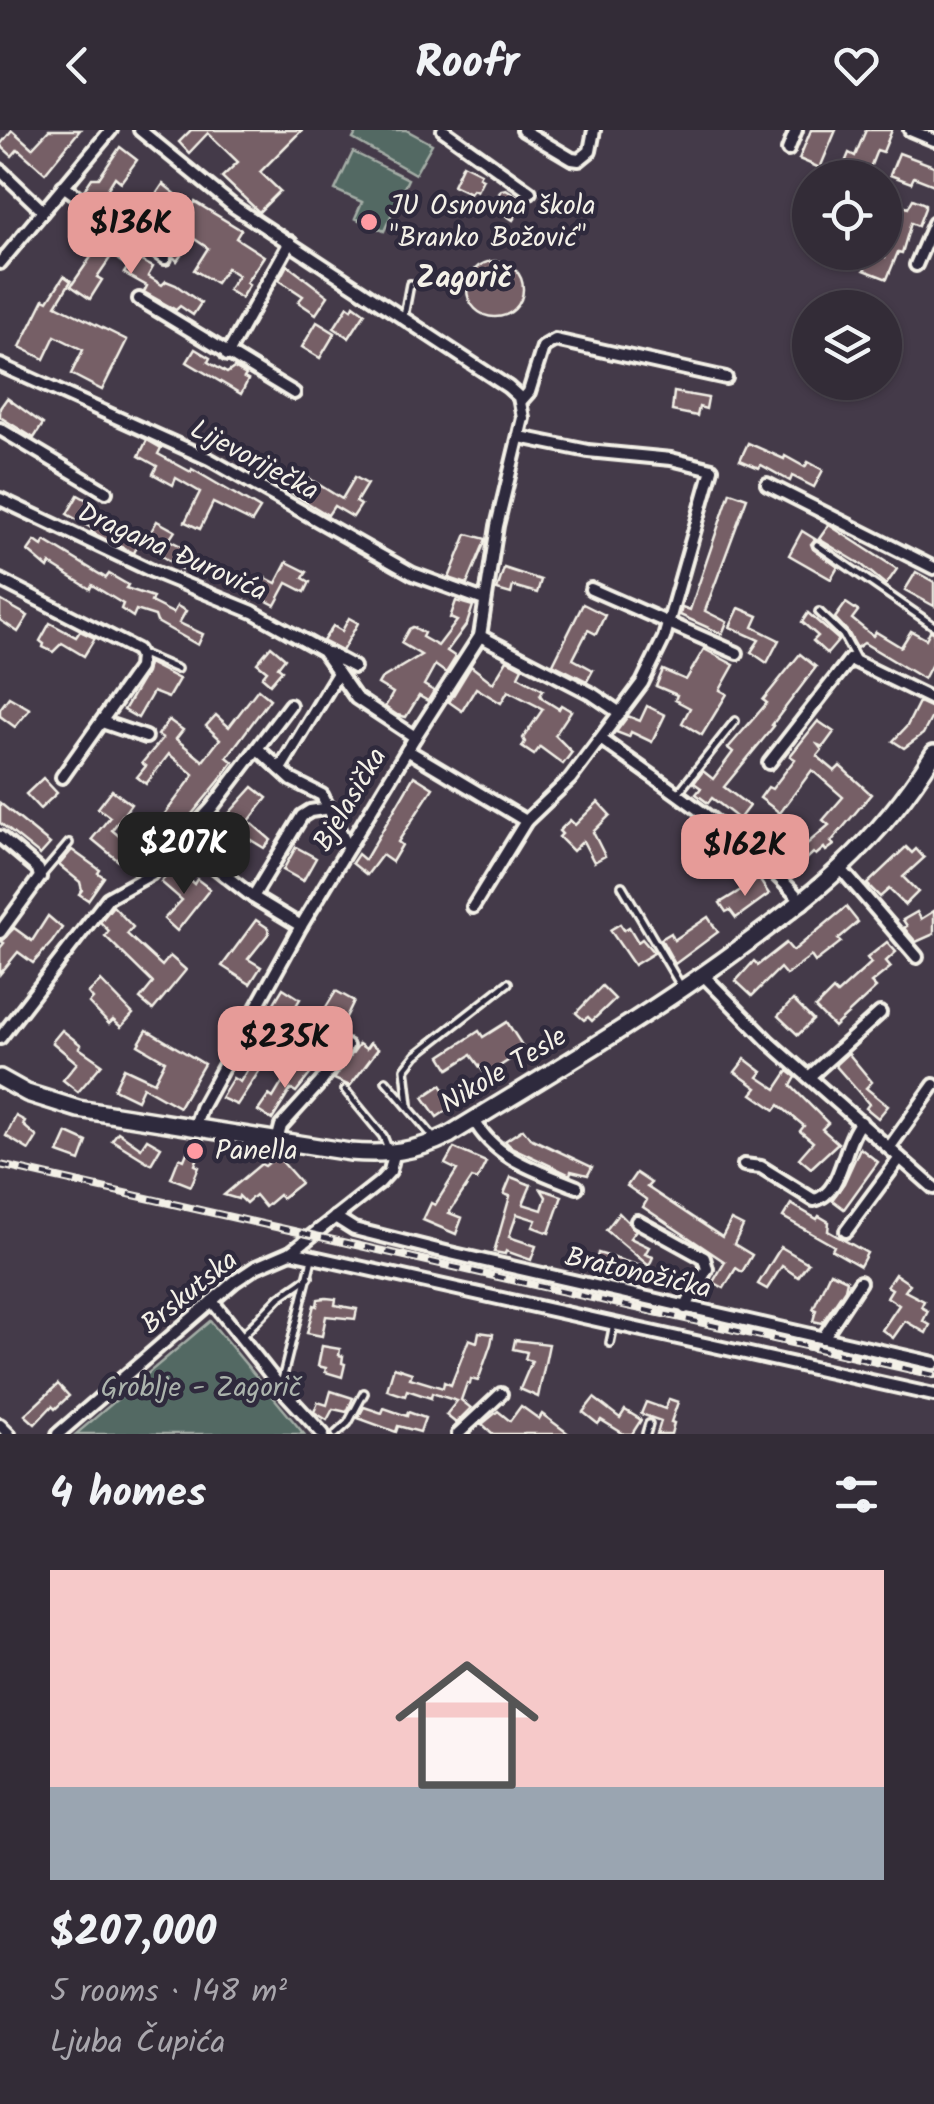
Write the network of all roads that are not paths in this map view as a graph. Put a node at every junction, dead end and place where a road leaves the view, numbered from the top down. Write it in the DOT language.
graph roads {
  1 [pos="111,130"];
  2 [pos="140,130"];
  3 [pos="442,130"];
  4 [pos="524,130"];
  5 [pos="594,130"];
  6 [pos="796,130"];
  7 [pos="910,130"];
  8 [pos="457,135"];
  9 [pos="934,140"];
  10 [pos="788,150"];
  11 [pos="0,170"];
  12 [pos="63,186"];
  13 [pos="530,192"];
  14 [pos="43,211"];
  15 [pos="934,223"];
  16 [pos="290,242"];
  17 [pos="164,258"];
  18 [pos="0,264"];
  19 [pos="916,265"];
  20 [pos="410,284"];
  21 [pos="139,299"];
  22 [pos="403,318"];
  23 [pos="226,355"];
  24 [pos="0,365"];
  25 [pos="726,378"];
  26 [pos="294,393"];
  27 [pos="520,401"];
  28 [pos="0,430"];
  29 [pos="520,436"];
  30 [pos="767,484"];
  31 [pos="106,492"];
  32 [pos="0,498"];
  33 [pos="817,544"];
  34 [pos="934,568"];
  35 [pos="0,580"];
  36 [pos="591,589"];
  37 [pos="484,600"];
  38 [pos="819,612"];
  39 [pos="668,624"];
  40 [pos="934,626"];
  41 [pos="480,636"];
  42 [pos="323,650"];
  43 [pos="139,653"];
  44 [pos="737,653"];
  45 [pos="856,660"];
  46 [pos="354,667"];
  47 [pos="177,670"];
  48 [pos="338,673"];
  49 [pos="934,700"];
  50 [pos="290,705"];
  51 [pos="620,713"];
  52 [pos="735,721"];
  53 [pos="102,722"];
  54 [pos="415,736"];
  55 [pos="146,737"];
  56 [pos="602,740"];
  57 [pos="258,749"];
  58 [pos="407,750"];
  59 [pos="934,753"];
  60 [pos="770,763"];
  61 [pos="280,769"];
  62 [pos="62,777"];
  63 [pos="677,794"];
  64 [pos="330,808"];
  65 [pos="526,821"];
  66 [pos="0,837"];
  67 [pos="181,841"];
  68 [pos="69,844"];
  69 [pos="348,848"];
  70 [pos="841,869"];
  71 [pos="40,876"];
  72 [pos="622,886"];
  73 [pos="254,897"];
  74 [pos="804,903"];
  75 [pos="473,907"];
  76 [pos="301,926"];
  77 [pos="0,932"];
  78 [pos="916,957"];
  79 [pos="703,975"];
  80 [pos="508,983"];
  81 [pos="683,988"];
  82 [pos="880,1012"];
  83 [pos="0,1038"];
  84 [pos="347,1046"];
  85 [pos="810,1076"];
  86 [pos="0,1078"];
  87 [pos="386,1082"];
  88 [pos="934,1086"];
  89 [pos="344,1090"];
  90 [pos="408,1105"];
  91 [pos="474,1120"];
  92 [pos="861,1122"];
  93 [pos="194,1129"];
  94 [pos="437,1141"];
  95 [pos="277,1142"];
  96 [pos="889,1148"];
  97 [pos="392,1154"];
  98 [pos="900,1158"];
  99 [pos="744,1164"];
  100 [pos="577,1187"];
  101 [pos="934,1188"];
  102 [pos="335,1217"];
  103 [pos="637,1221"];
  104 [pos="846,1231"];
  105 [pos="291,1252"];
  106 [pos="312,1258"];
  107 [pos="309,1278"];
  108 [pos="860,1282"];
  109 [pos="212,1302"];
  110 [pos="685,1308"];
  111 [pos="614,1324"];
  112 [pos="240,1337"];
  113 [pos="824,1338"];
  114 [pos="610,1344"];
  115 [pos="934,1363"];
  116 [pos="280,1386"];
  117 [pos="364,1392"];
  118 [pos="501,1394"];
  119 [pos="934,1396"];
  120 [pos="649,1424"];
  121 [pos="0,1425"];
  122 [pos="10,1434"];
  123 [pos="58,1434"];
  124 [pos="322,1434"];
  125 [pos="336,1434"];
  126 [pos="458,1434"];
  127 [pos="646,1434"];
  1 -- 12 [label="street"];
  2 -- 16 [label="street"];
  3 -- 8 [label="street"];
  4 -- 5 [label="street"];
  6 -- 10 [label="street"];
  7 -- 9 [label="street"];
  8 -- 13 [label="street"];
  11 -- 14 [label="street"];
  12 -- 14 [label="street"];
  12 -- 17 [label="street"];
  14 -- 18 [label="street"];
  15 -- 19 [label="street"];
  16 -- 22 [label="street"];
  16 -- 23 [label="street"];
  20 -- 22 [label="lane"];
  21 -- 23 [label="street"];
  22 -- 27 [label="street"];
  23 -- 26 [label="street"];
  24 -- 37 [label="street, Lijevoriječka"];
  25 -- 27 [label="street"];
  27 -- 29 [label="street, Bjelasička"];
  28 -- 31 [label="street"];
  29 -- 37 [label="street, Bjelasička"];
  29 -- 39 [label="street"];
  30 -- 34 [label="street"];
  32 -- 42 [label="street, Dragana Đurovića"];
  33 -- 40 [label="lane"];
  35 -- 43 [label="street"];
  36 -- 39 [label="street"];
  37 -- 41 [label="street, Bjelasička"];
  38 -- 45 [label="lane"];
  39 -- 44 [label="street"];
  39 -- 51 [label="street"];
  41 -- 51 [label="street"];
  41 -- 54 [label="street, Bjelasička"];
  42 -- 46 [label="street, Dragana Đurovića"];
  42 -- 48 [label="street, Dragana Đurovića"];
  43 -- 47 [label="lane"];
  43 -- 53 [label="street"];
  45 -- 49 [label="street"];
  45 -- 60 [label="street"];
  48 -- 54 [label="street, Dragana Đurovića"];
  48 -- 61 [label="street"];
  50 -- 57 [label="street"];
  51 -- 56 [label="street"];
  52 -- 63 [label="lane"];
  53 -- 55 [label="street"];
  53 -- 62 [label="street"];
  54 -- 58 [label="street, Bjelasička"];
  56 -- 63 [label="street"];
  56 -- 65 [label="street"];
  57 -- 61 [label="street"];
  57 -- 67 [label="street"];
  58 -- 65 [label="street"];
  58 -- 69 [label="street, Bjelasička"];
  59 -- 70 [label="street, Nikole Tesle"];
  61 -- 64 [label="street"];
  63 -- 74 [label="street"];
  64 -- 69 [label="street"];
  64 -- 73 [label="street"];
  65 -- 75 [label="street"];
  66 -- 71 [label="street"];
  67 -- 73 [label="street"];
  67 -- 83 [label="street"];
  68 -- 71 [label="lane"];
  69 -- 76 [label="street, Bjelasička"];
  70 -- 74 [label="street, Nikole Tesle"];
  70 -- 78 [label="street"];
  71 -- 77 [label="street"];
  72 -- 81 [label="lane"];
  73 -- 76 [label="street"];
  74 -- 79 [label="street, Nikole Tesle"];
  76 -- 93 [label="street, Bjelasička"];
  79 -- 81 [label="street, Nikole Tesle"];
  79 -- 85 [label="street"];
  80 -- 90 [label="lane"];
  81 -- 91 [label="street, Nikole Tesle"];
  82 -- 85 [label="street"];
  84 -- 95 [label="street"];
  85 -- 92 [label="street"];
  86 -- 93 [label="street, Nikole Tesle"];
  87 -- 90 [label="lane"];
  88 -- 96 [label="street"];
  89 -- 97 [label="lane"];
  90 -- 94 [label="lane"];
  91 -- 94 [label="street, Nikole Tesle"];
  91 -- 100 [label="street"];
  92 -- 96 [label="street"];
  92 -- 99 [label="street"];
  93 -- 95 [label="street, Nikole Tesle"];
  94 -- 97 [label="street, Nikole Tesle"];
  95 -- 97 [label="street, Nikole Tesle"];
  96 -- 98 [label="street"];
  97 -- 102 [label="street, Brskutska"];
  98 -- 101 [label="street"];
  98 -- 104 [label="street"];
  102 -- 105 [label="street, Brskutska"];
  102 -- 110 [label="street, Bratonožićka"];
  103 -- 110 [label="street"];
  105 -- 106 [label="street"];
  105 -- 109 [label="street, Brskutska"];
  106 -- 107 [label="lane"];
  106 -- 111 [label="street"];
  107 -- 112 [label="lane"];
  107 -- 116 [label="lane"];
  108 -- 113 [label="street"];
  109 -- 112 [label="street"];
  109 -- 123 [label="street, Brskutska"];
  110 -- 113 [label="street, Bratonožićka"];
  111 -- 114 [label="lane"];
  111 -- 119 [label="street"];
  112 -- 116 [label="street"];
  113 -- 115 [label="street, Bratonožićka"];
  116 -- 124 [label="street"];
  117 -- 125 [label="lane"];
  118 -- 126 [label="street"];
  120 -- 127 [label="lane"];
  121 -- 122 [label="street"];
}
